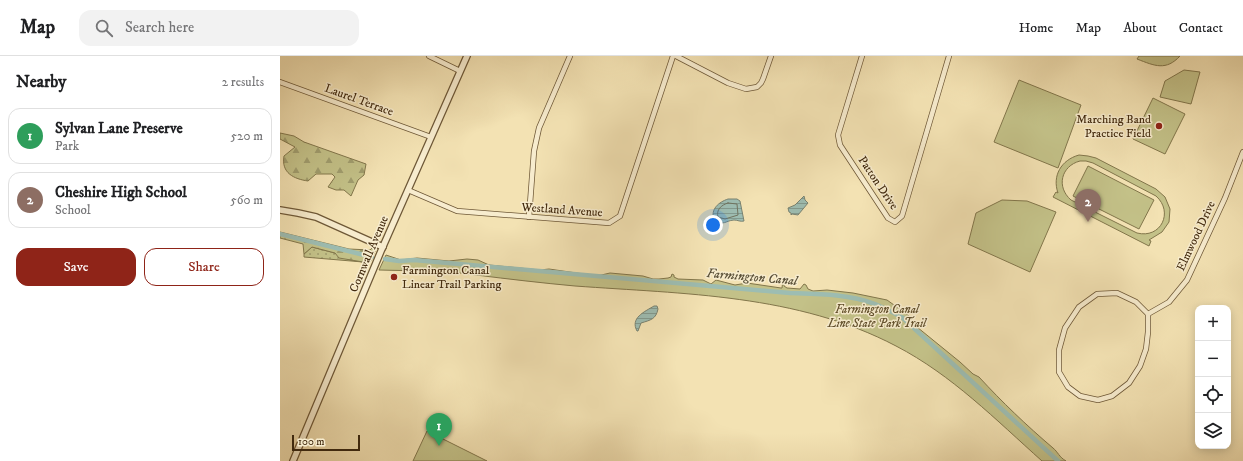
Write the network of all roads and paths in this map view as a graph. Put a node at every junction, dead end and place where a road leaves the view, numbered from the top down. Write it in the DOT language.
graph roads {
  1 [pos="429,56"];
  2 [pos="467,56"];
  3 [pos="570,56"];
  4 [pos="675,56"];
  5 [pos="771,56"];
  6 [pos="862,56"];
  7 [pos="949,56"];
  8 [pos="460,70"];
  9 [pos="280,82"];
  10 [pos="432,137"];
  11 [pos="1243,152"];
  12 [pos="408,190"];
  13 [pos="280,210"];
  14 [pos="528,217"];
  15 [pos="383,247"];
  16 [pos="1148,314"];
  17 [pos="293,461"];
  1 -- 8 [label="street"];
  2 -- 8 [label="street, Cornwall Avenue"];
  3 -- 14 [label="street"];
  4 -- 5 [label="street"];
  4 -- 14 [label="street, Westland Avenue"];
  6 -- 7 [label="street, Patton Drive"];
  8 -- 10 [label="street, Cornwall Avenue"];
  9 -- 10 [label="street, Laurel Terrace"];
  10 -- 12 [label="street, Cornwall Avenue"];
  11 -- 16 [label="street, Elmwood Drive"];
  12 -- 14 [label="street, Westland Avenue"];
  12 -- 15 [label="street, Cornwall Avenue"];
  13 -- 15 [label="street"];
  15 -- 17 [label="street, Cornwall Avenue"];
  16 -- 16 [label="street"];
}
